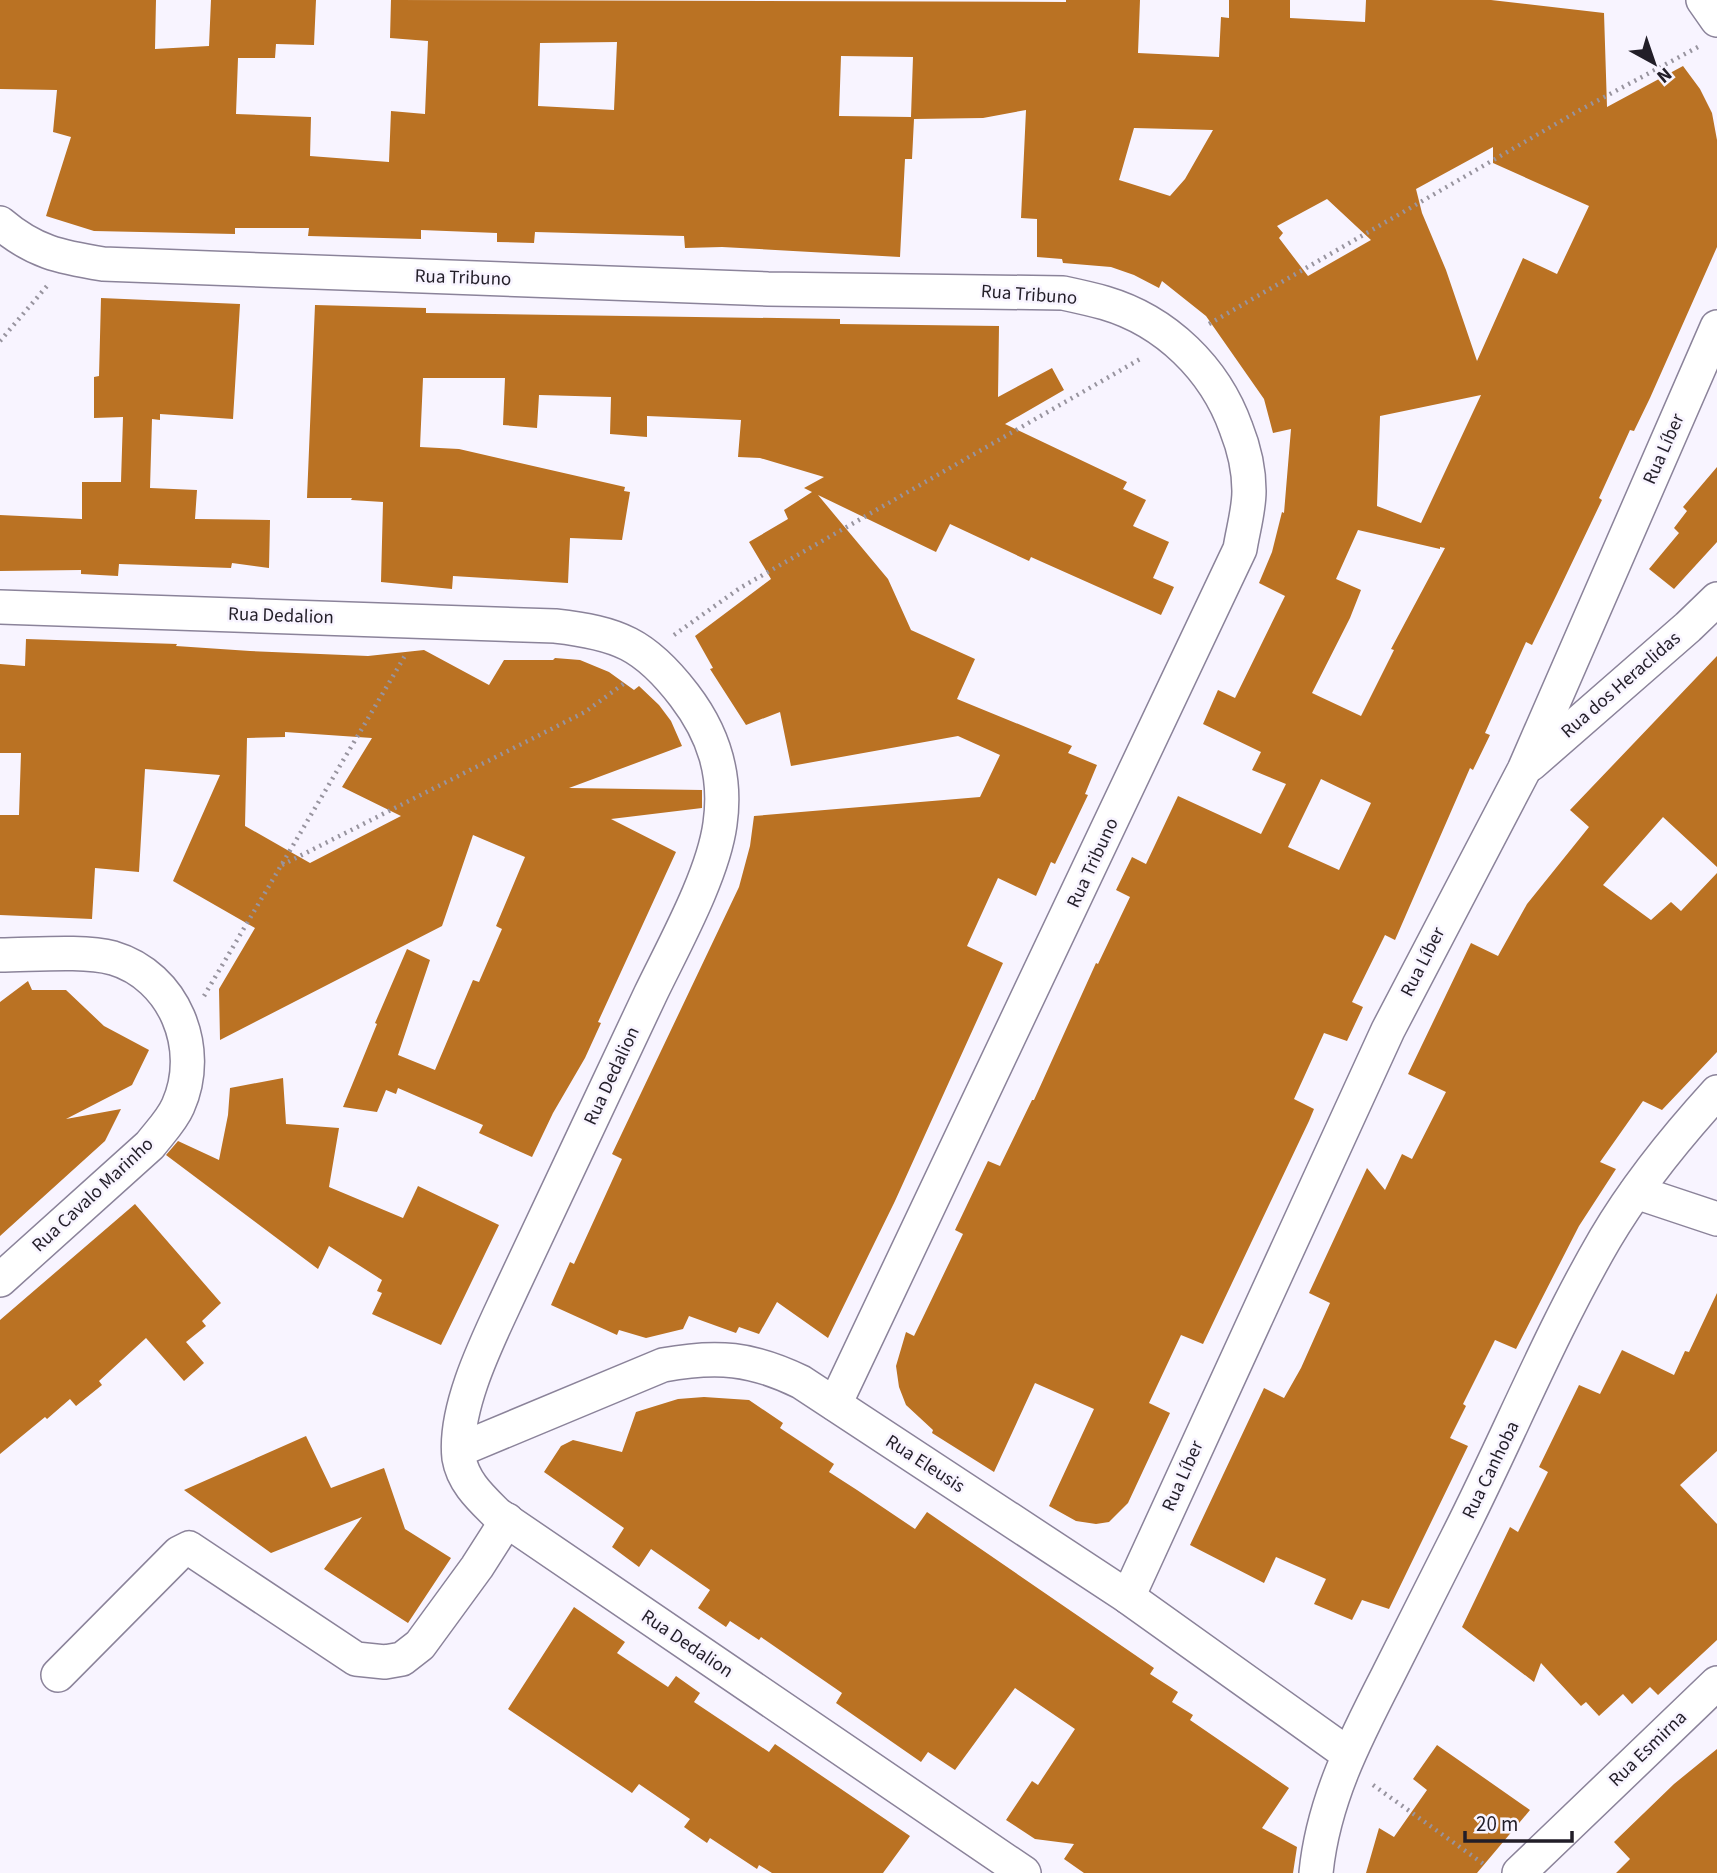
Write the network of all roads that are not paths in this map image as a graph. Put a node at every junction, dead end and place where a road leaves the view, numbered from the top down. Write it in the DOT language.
graph roads {
  1 [pos="1703,0"];
  2 [pos="1717,20"];
  3 [pos="0,223"];
  4 [pos="1717,327"];
  5 [pos="1717,598"];
  6 [pos="0,607"];
  7 [pos="1524,770"];
  8 [pos="0,954"];
  9 [pos="1717,1092"];
  10 [pos="1636,1192"];
  11 [pos="1717,1219"];
  12 [pos="0,1280"];
  13 [pos="835,1405"];
  14 [pos="459,1450"];
  15 [pos="507,1520"];
  16 [pos="1128,1597"];
  17 [pos="58,1675"];
  18 [pos="1717,1683"];
  19 [pos="1345,1759"];
  20 [pos="1024,1873"];
  21 [pos="1316,1873"];
  22 [pos="1519,1873"];
  1 -- 2 [label="street"];
  3 -- 13 [label="street, Rua Tribuno"];
  4 -- 7 [label="street, Rua Líber"];
  5 -- 7 [label="street, Rua dos Heraclidas"];
  6 -- 14 [label="street, Rua Dedalion"];
  7 -- 16 [label="street, Rua Líber"];
  8 -- 12 [label="street, Rua Cavalo Marinho"];
  9 -- 10 [label="street, Rua Canhoba"];
  10 -- 11 [label="street"];
  10 -- 19 [label="street, Rua Canhoba"];
  13 -- 14 [label="street, Rua Eleusis"];
  13 -- 16 [label="street, Rua Eleusis"];
  14 -- 15 [label="street, Rua Dedalion"];
  15 -- 17 [label="street"];
  15 -- 20 [label="street, Rua Dedalion"];
  16 -- 19 [label="street, Rua Eleusis"];
  18 -- 22 [label="street, Rua Esmirna"];
  19 -- 21 [label="street, Rua Canhoba"];
}
